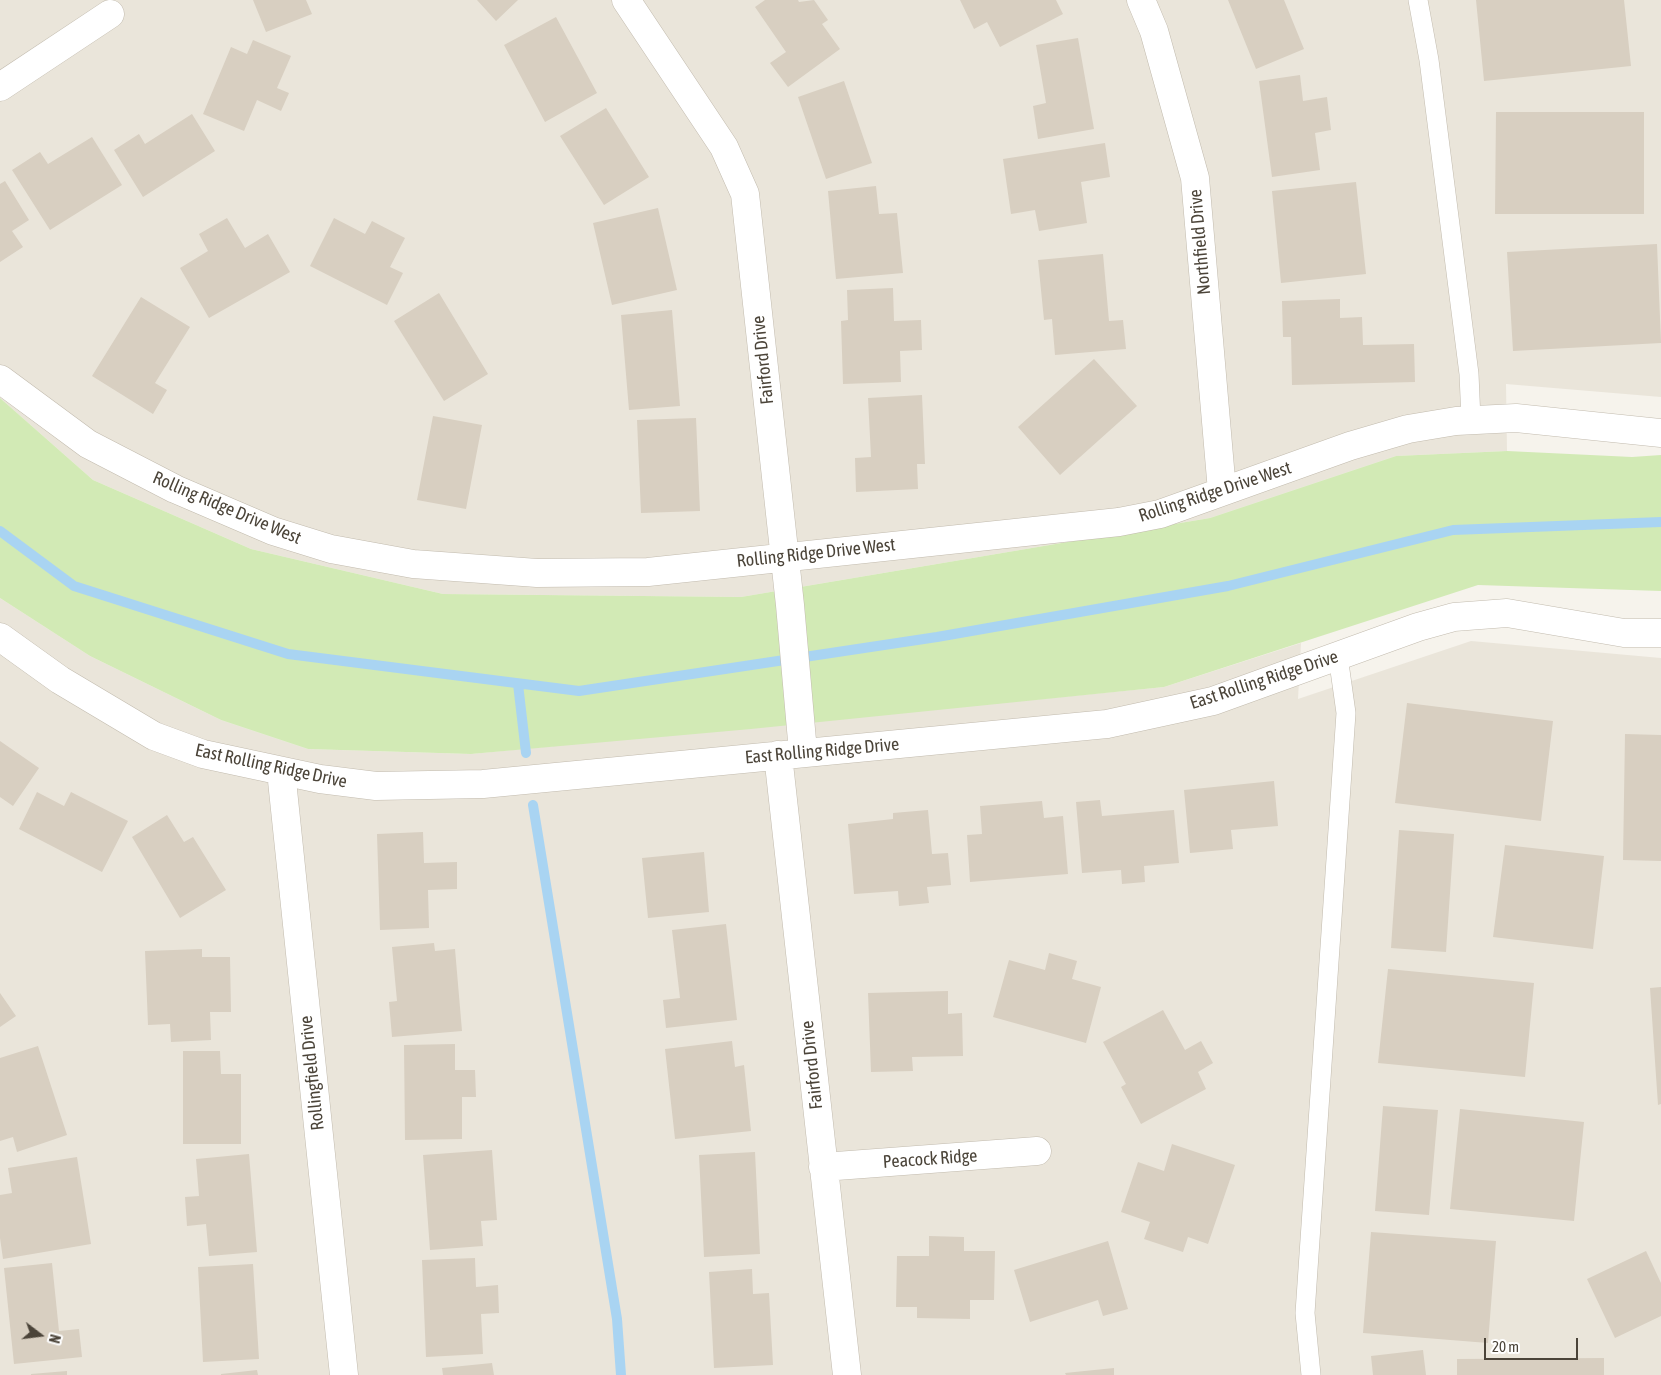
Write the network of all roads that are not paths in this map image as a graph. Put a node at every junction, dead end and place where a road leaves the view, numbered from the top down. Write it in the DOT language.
graph roads {
  1 [pos="626,0"];
  2 [pos="1141,0"];
  3 [pos="1418,0"];
  4 [pos="110,14"];
  5 [pos="0,87"];
  6 [pos="0,379"];
  7 [pos="1471,420"];
  8 [pos="1661,433"];
  9 [pos="1222,491"];
  10 [pos="783,556"];
  11 [pos="1661,633"];
  12 [pos="0,637"];
  13 [pos="1338,656"];
  14 [pos="791,754"];
  15 [pos="281,771"];
  16 [pos="1037,1151"];
  17 [pos="823,1167"];
  18 [pos="344,1375"];
  19 [pos="846,1375"];
  20 [pos="1311,1375"];
  1 -- 10 [label="street, Fairford Drive"];
  2 -- 9 [label="street, Northfield Drive"];
  3 -- 7 [label="lane"];
  4 -- 5 [label="street"];
  6 -- 10 [label="street, Rolling Ridge Drive West"];
  7 -- 8 [label="street, Rolling Ridge Drive West"];
  7 -- 9 [label="street, Rolling Ridge Drive West"];
  9 -- 10 [label="street, Rolling Ridge Drive West"];
  10 -- 14 [label="street, Fairford Drive"];
  11 -- 13 [label="street, East Rolling Ridge Drive"];
  12 -- 15 [label="street, East Rolling Ridge Drive"];
  13 -- 14 [label="street, East Rolling Ridge Drive"];
  13 -- 20 [label="lane"];
  14 -- 15 [label="street, East Rolling Ridge Drive"];
  14 -- 17 [label="street, Fairford Drive"];
  15 -- 18 [label="street, Rollingfield Drive"];
  16 -- 17 [label="street, Peacock Ridge"];
  17 -- 19 [label="street, Fairford Drive"];
}
